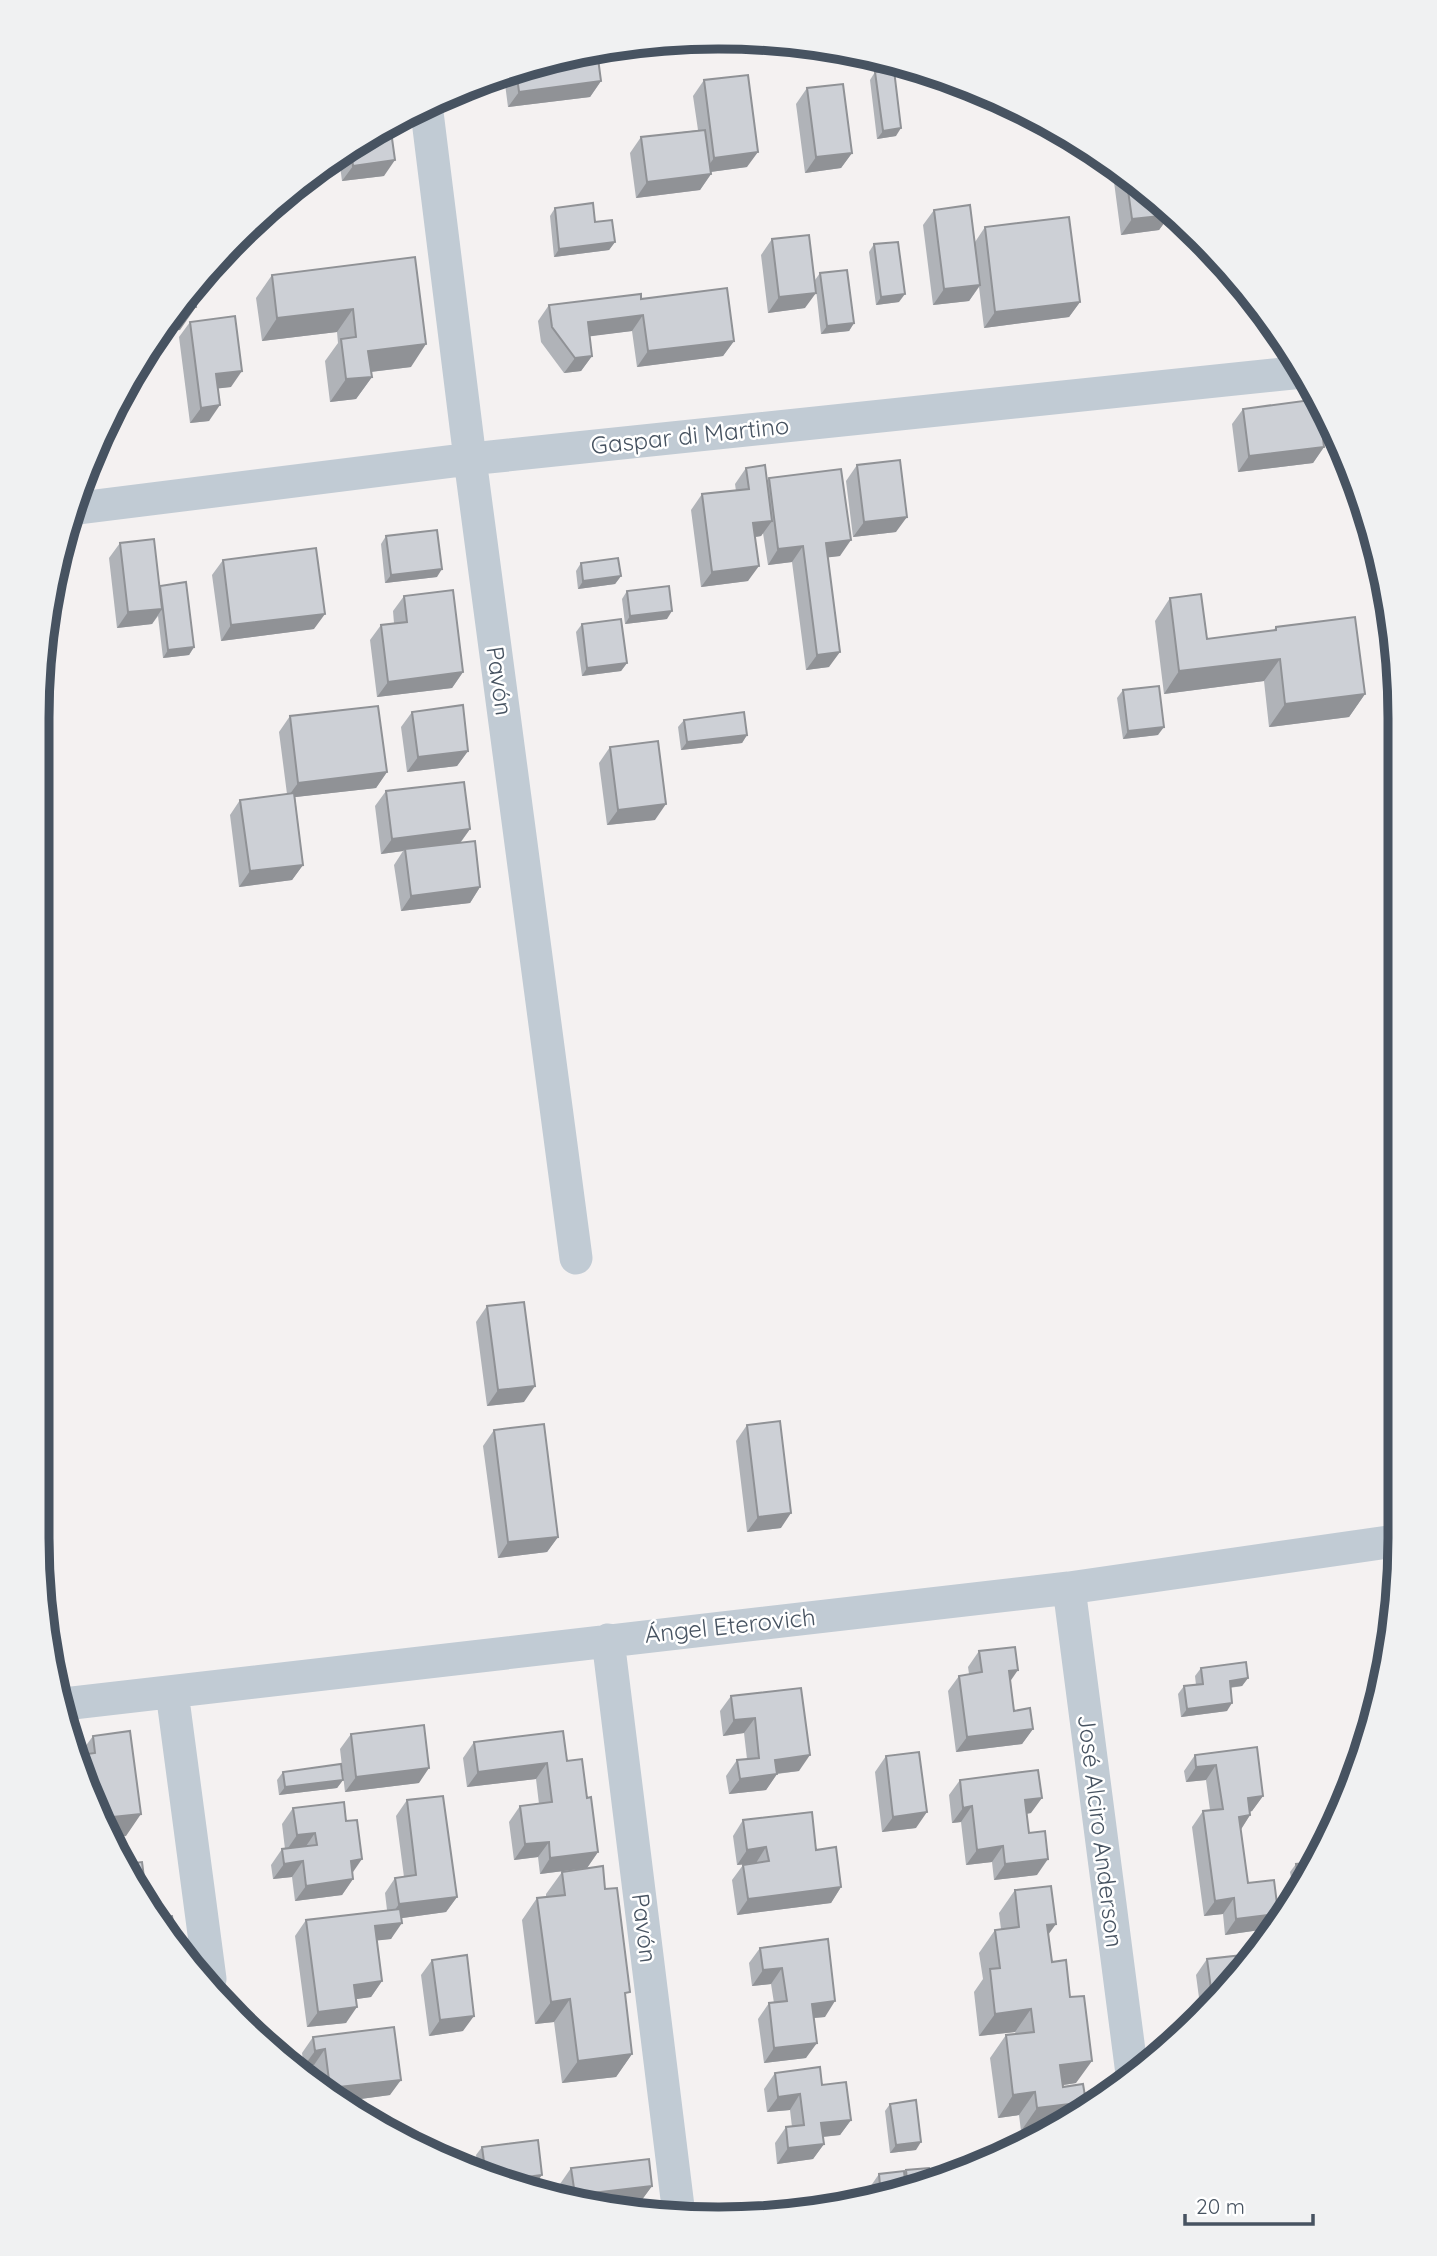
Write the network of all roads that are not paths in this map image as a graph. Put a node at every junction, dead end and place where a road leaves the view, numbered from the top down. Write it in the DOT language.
graph roads {
  1 [pos="427,116"];
  2 [pos="1291,373"];
  3 [pos="470,459"];
  4 [pos="84,507"];
  5 [pos="576,1258"];
  6 [pos="1388,1542"];
  7 [pos="1069,1588"];
  8 [pos="608,1640"];
  9 [pos="173,1692"];
  10 [pos="70,1703"];
  11 [pos="209,1972"];
  12 [pos="1131,2065"];
  13 [pos="678,2206"];
  1 -- 3 [label="street, Pavón"];
  2 -- 3 [label="street, Gaspar di Martino"];
  3 -- 4 [label="street, Gaspar di Martino"];
  3 -- 5 [label="street, Pavón"];
  6 -- 7 [label="street, Ángel Eterovich"];
  7 -- 8 [label="street, Ángel Eterovich"];
  7 -- 12 [label="street, José Alciro Anderson"];
  8 -- 9 [label="street, Ángel Eterovich"];
  8 -- 13 [label="street, Pavón"];
  9 -- 10 [label="street, Ángel Eterovich"];
  9 -- 11 [label="street"];
}
